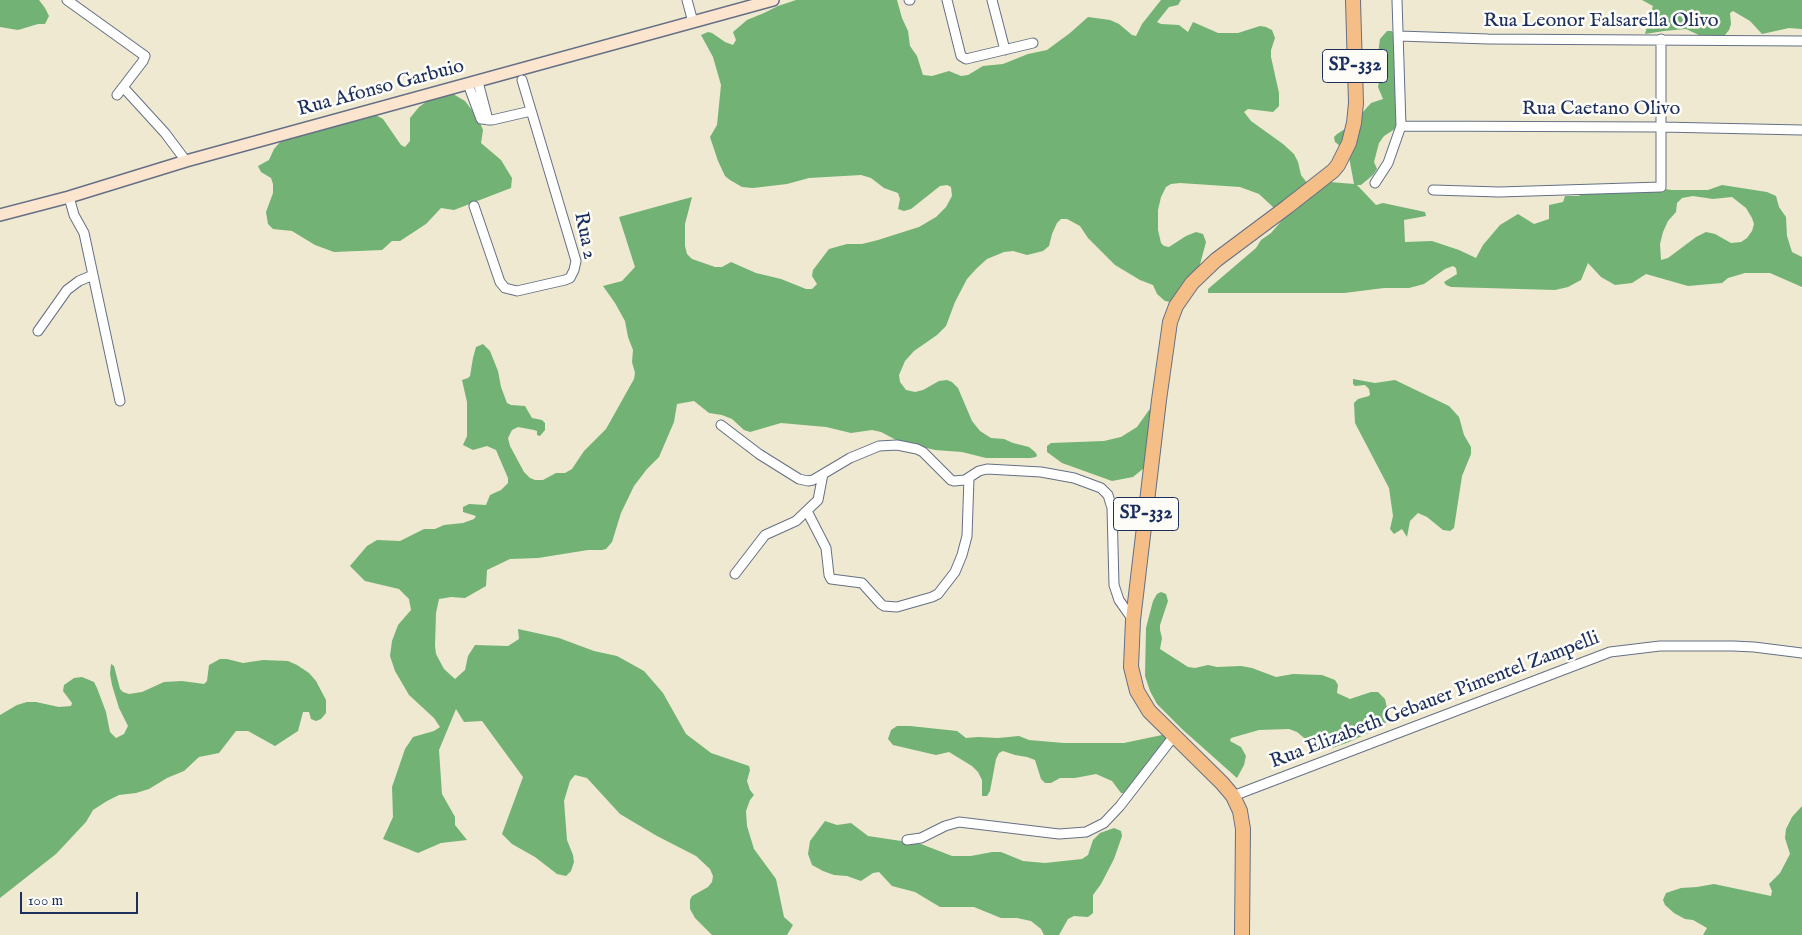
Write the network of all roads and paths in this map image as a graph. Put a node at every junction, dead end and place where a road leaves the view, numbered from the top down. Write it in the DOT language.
graph roads {
  1 [pos="67,0"];
  2 [pos="687,0"];
  3 [pos="773,0"];
  4 [pos="947,0"];
  5 [pos="992,0"];
  6 [pos="1353,0"];
  7 [pos="1397,0"];
  8 [pos="693,22"];
  9 [pos="1399,36"];
  10 [pos="1661,39"];
  11 [pos="1802,41"];
  12 [pos="1033,43"];
  13 [pos="1005,50"];
  14 [pos="522,80"];
  15 [pos="473,83"];
  16 [pos="531,111"];
  17 [pos="1401,126"];
  18 [pos="1661,127"];
  19 [pos="1802,130"];
  20 [pos="186,161"];
  21 [pos="1375,183"];
  22 [pos="1433,190"];
  23 [pos="69,197"];
  24 [pos="474,206"];
  25 [pos="0,215"];
  26 [pos="93,275"];
  27 [pos="38,331"];
  28 [pos="120,401"];
  29 [pos="720,425"];
  30 [pos="824,474"];
  31 [pos="969,478"];
  32 [pos="807,511"];
  33 [pos="735,574"];
  34 [pos="1133,620"];
  35 [pos="1802,653"];
  36 [pos="1174,736"];
  37 [pos="1233,796"];
  38 [pos="907,840"];
  39 [pos="1242,935"];
  1 -- 20 [label="street"];
  2 -- 8 [label="street"];
  3 -- 8 [label="street, Rua Afonso Garbuio"];
  4 -- 13 [label="street"];
  5 -- 13 [label="street"];
  6 -- 34 [label="main road, SP-332"];
  7 -- 9 [label="street"];
  8 -- 15 [label="street, Rua Afonso Garbuio"];
  9 -- 10 [label="street, Rua Leonor Falsarella Olivo"];
  9 -- 17 [label="street"];
  10 -- 11 [label="street, Rua Leonor Falsarella Olivo"];
  10 -- 18 [label="street"];
  12 -- 13 [label="street"];
  14 -- 16 [label="street, Rua 2"];
  15 -- 16 [label="street"];
  15 -- 20 [label="street, Rua Afonso Garbuio"];
  16 -- 24 [label="street, Rua 2"];
  17 -- 18 [label="street, Rua Caetano Olivo"];
  17 -- 21 [label="street"];
  18 -- 19 [label="street, Rua Caetano Olivo"];
  18 -- 22 [label="street"];
  20 -- 23 [label="street, Rua Afonso Garbuio"];
  23 -- 25 [label="street, Rua Afonso Garbuio"];
  23 -- 26 [label="street"];
  26 -- 27 [label="street"];
  26 -- 28 [label="street"];
  29 -- 30 [label="street"];
  30 -- 31 [label="street"];
  30 -- 32 [label="street"];
  31 -- 32 [label="street"];
  31 -- 34 [label="street"];
  32 -- 33 [label="street"];
  34 -- 36 [label="main road, SP-332"];
  35 -- 37 [label="street, Rua Elizabeth Gebauer Pimentel Zampelli"];
  36 -- 37 [label="main road, SP-332"];
  36 -- 38 [label="street"];
  37 -- 39 [label="main road, SP-332"];
}
